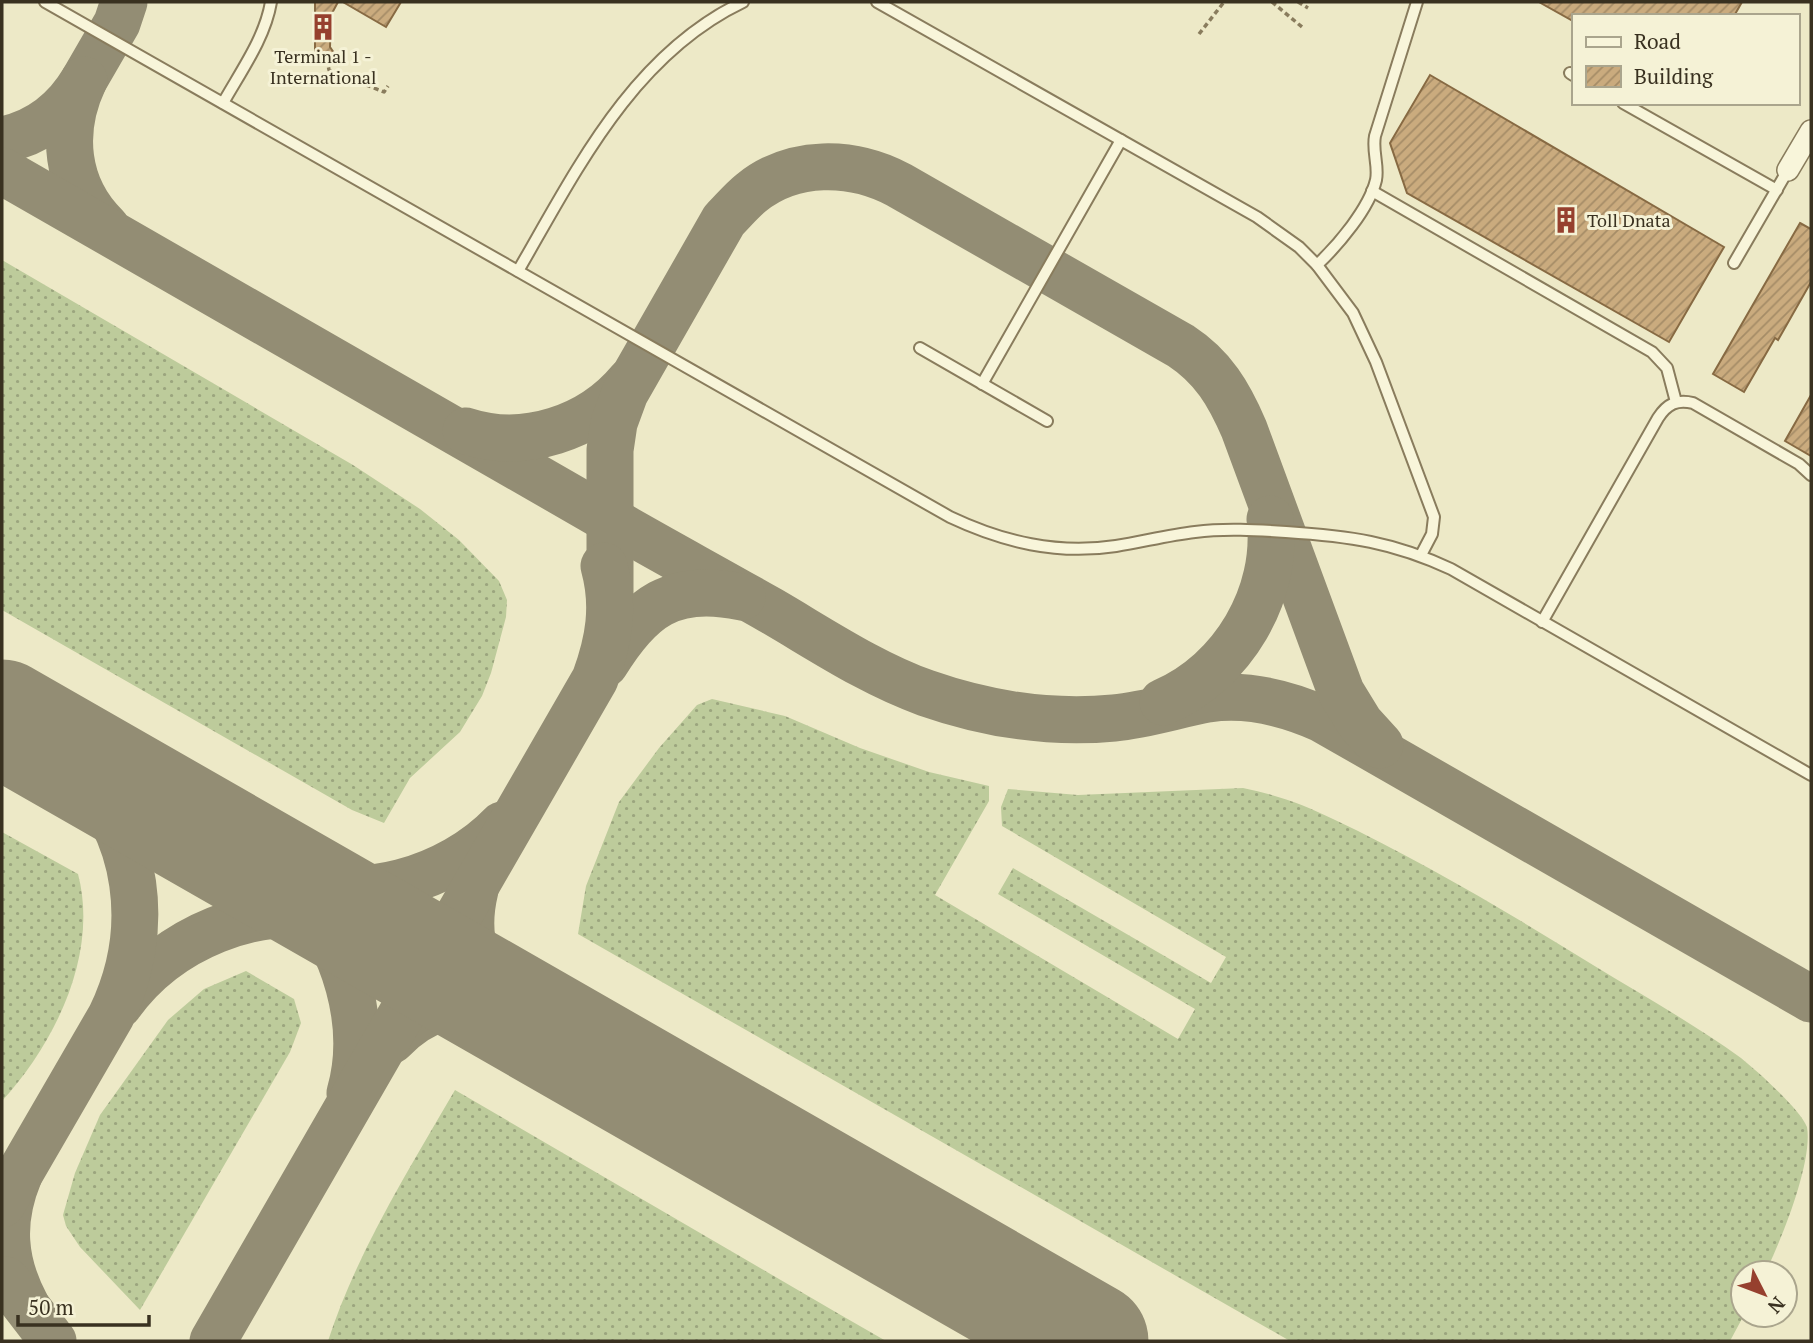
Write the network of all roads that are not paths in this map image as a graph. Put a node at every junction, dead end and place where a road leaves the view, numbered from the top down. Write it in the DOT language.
graph roads {
  1 [pos="45,2"];
  2 [pos="271,2"];
  3 [pos="743,2"];
  4 [pos="877,2"];
  5 [pos="1417,2"];
  6 [pos="223,103"];
  7 [pos="1627,105"];
  8 [pos="1811,131"];
  9 [pos="1121,140"];
  10 [pos="1788,170"];
  11 [pos="1777,190"];
  12 [pos="1372,191"];
  13 [pos="1734,263"];
  14 [pos="1317,265"];
  15 [pos="517,271"];
  16 [pos="920,348"];
  17 [pos="982,384"];
  18 [pos="1676,402"];
  19 [pos="1047,421"];
  20 [pos="1811,475"];
  21 [pos="1421,555"];
  22 [pos="1542,622"];
  23 [pos="1811,775"];
  1 -- 6 [label="lane"];
  2 -- 6 [label="lane"];
  3 -- 15 [label="lane"];
  4 -- 9 [label="lane"];
  5 -- 12 [label="lane"];
  6 -- 15 [label="lane"];
  7 -- 11 [label="lane"];
  8 -- 10 [label="street"];
  9 -- 14 [label="lane"];
  9 -- 17 [label="lane"];
  10 -- 11 [label="lane"];
  11 -- 13 [label="lane"];
  12 -- 14 [label="lane"];
  12 -- 18 [label="lane"];
  14 -- 21 [label="lane"];
  15 -- 21 [label="lane"];
  16 -- 17 [label="lane"];
  17 -- 19 [label="lane"];
  18 -- 20 [label="lane"];
  18 -- 22 [label="lane"];
  21 -- 22 [label="lane"];
  22 -- 23 [label="lane"];
}
